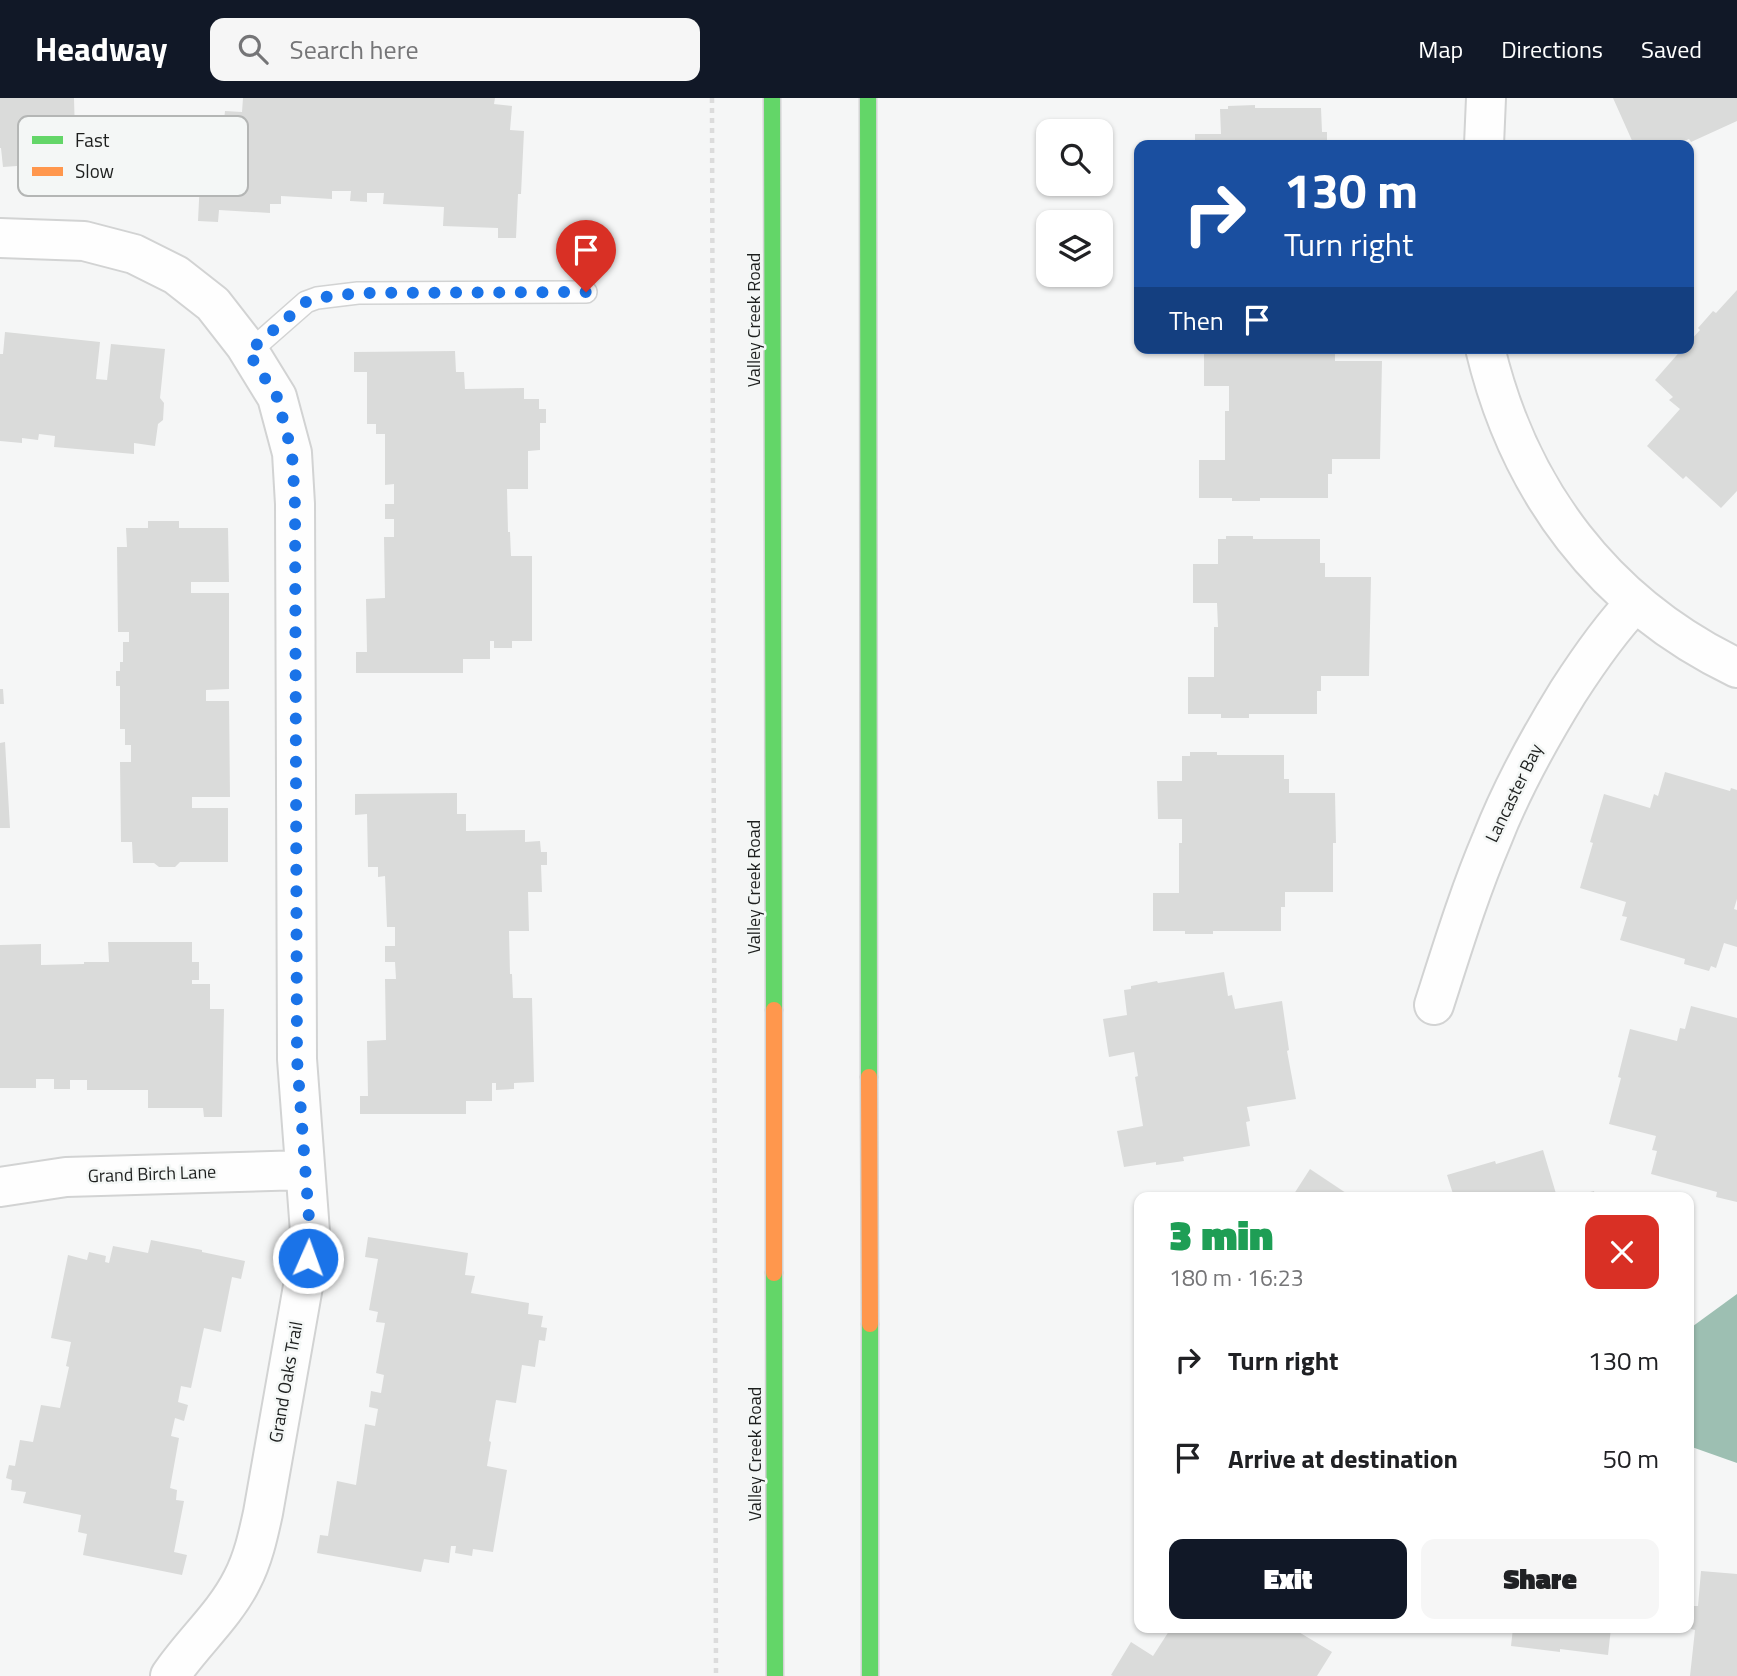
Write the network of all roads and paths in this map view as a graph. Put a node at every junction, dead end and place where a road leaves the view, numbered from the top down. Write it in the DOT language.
graph roads {
  1 [pos="712,98"];
  2 [pos="772,98"];
  3 [pos="868,98"];
  4 [pos="1486,98"];
  5 [pos="1485,140"];
  6 [pos="0,238"];
  7 [pos="586,292"];
  8 [pos="248,352"];
  9 [pos="1486,354"];
  10 [pos="1635,603"];
  11 [pos="1737,668"];
  12 [pos="1434,1005"];
  13 [pos="305,1170"];
  14 [pos="0,1187"];
  15 [pos="170,1676"];
  16 [pos="716,1676"];
  17 [pos="775,1676"];
  18 [pos="870,1676"];
  1 -- 16 [label="path"];
  2 -- 17 [label="main road, Valley Creek Road"];
  3 -- 18 [label="main road"];
  4 -- 5 [label="street"];
  6 -- 8 [label="street, Grand Oaks Trail"];
  7 -- 8 [label="lane"];
  8 -- 13 [label="street, Grand Oaks Trail"];
  9 -- 10 [label="street"];
  10 -- 11 [label="street"];
  10 -- 12 [label="street, Lancaster Bay"];
  13 -- 14 [label="street, Grand Birch Lane"];
  13 -- 15 [label="street, Grand Oaks Trail"];
}
